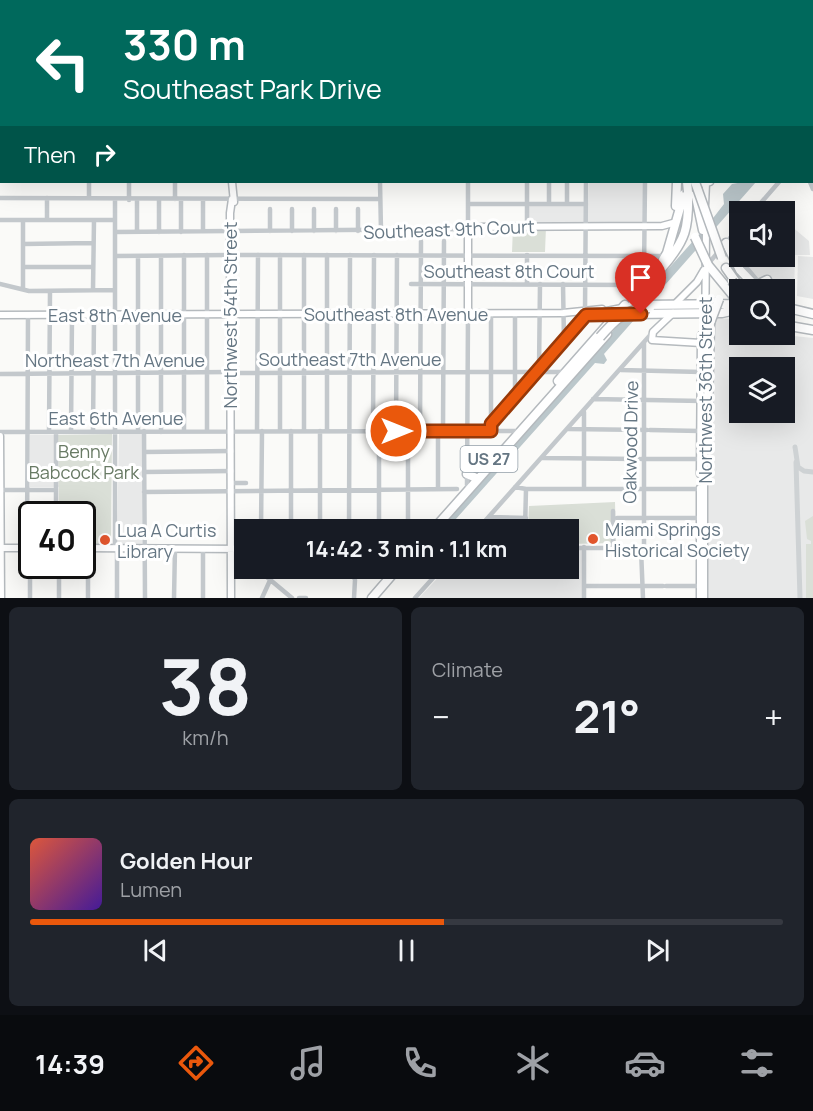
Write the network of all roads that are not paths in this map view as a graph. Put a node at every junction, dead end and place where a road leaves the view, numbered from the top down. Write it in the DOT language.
graph roads {
  1 [pos="89,183"];
  2 [pos="129,183"];
  3 [pos="176,183"];
  4 [pos="232,183"];
  5 [pos="380,183"];
  6 [pos="468,183"];
  7 [pos="527,183"];
  8 [pos="549,183"];
  9 [pos="567,183"];
  10 [pos="586,183"];
  11 [pos="645,183"];
  12 [pos="677,183"];
  13 [pos="688,183"];
  14 [pos="703,183"];
  15 [pos="778,183"];
  16 [pos="692,192"];
  17 [pos="89,197"];
  18 [pos="0,198"];
  19 [pos="46,198"];
  20 [pos="115,199"];
  21 [pos="178,199"];
  22 [pos="203,199"];
  23 [pos="232,199"];
  24 [pos="380,199"];
  25 [pos="129,200"];
  26 [pos="137,200"];
  27 [pos="159,200"];
  28 [pos="763,201"];
  29 [pos="468,204"];
  30 [pos="527,204"];
  31 [pos="549,204"];
  32 [pos="567,204"];
  33 [pos="586,204"];
  34 [pos="689,207"];
  35 [pos="270,209"];
  36 [pos="292,209"];
  37 [pos="314,209"];
  38 [pos="336,209"];
  39 [pos="358,209"];
  40 [pos="0,220"];
  41 [pos="23,220"];
  42 [pos="47,220"];
  43 [pos="93,220"];
  44 [pos="115,220"];
  45 [pos="527,226"];
  46 [pos="586,226"];
  47 [pos="645,226"];
  48 [pos="468,227"];
  49 [pos="672,227"];
  50 [pos="203,231"];
  51 [pos="270,231"];
  52 [pos="292,231"];
  53 [pos="314,231"];
  54 [pos="336,231"];
  55 [pos="358,231"];
  56 [pos="381,231"];
  57 [pos="115,232"];
  58 [pos="137,232"];
  59 [pos="159,232"];
  60 [pos="181,232"];
  61 [pos="231,232"];
  62 [pos="702,232"];
  63 [pos="421,241"];
  64 [pos="444,241"];
  65 [pos="728,241"];
  66 [pos="93,243"];
  67 [pos="704,243"];
  68 [pos="23,244"];
  69 [pos="184,255"];
  70 [pos="207,255"];
  71 [pos="232,255"];
  72 [pos="258,255"];
  73 [pos="280,255"];
  74 [pos="304,255"];
  75 [pos="327,255"];
  76 [pos="350,255"];
  77 [pos="374,255"];
  78 [pos="397,255"];
  79 [pos="421,255"];
  80 [pos="444,255"];
  81 [pos="468,255"];
  82 [pos="527,255"];
  83 [pos="586,255"];
  84 [pos="645,255"];
  85 [pos="115,256"];
  86 [pos="138,256"];
  87 [pos="161,256"];
  88 [pos="661,256"];
  89 [pos="718,257"];
  90 [pos="709,265"];
  91 [pos="23,267"];
  92 [pos="93,267"];
  93 [pos="644,272"];
  94 [pos="702,276"];
  95 [pos="732,279"];
  96 [pos="752,279"];
  97 [pos="468,283"];
  98 [pos="0,284"];
  99 [pos="411,284"];
  100 [pos="421,284"];
  101 [pos="444,284"];
  102 [pos="527,284"];
  103 [pos="540,284"];
  104 [pos="563,284"];
  105 [pos="647,284"];
  106 [pos="586,285"];
  107 [pos="729,286"];
  108 [pos="692,288"];
  109 [pos="703,288"];
  110 [pos="23,290"];
  111 [pos="93,290"];
  112 [pos="115,290"];
  113 [pos="50,291"];
  114 [pos="729,300"];
  115 [pos="690,304"];
  116 [pos="795,306"];
  117 [pos="674,308"];
  118 [pos="795,308"];
  119 [pos="632,309"];
  120 [pos="703,309"];
  121 [pos="813,309"];
  122 [pos="729,311"];
  123 [pos="562,313"];
  124 [pos="715,313"];
  125 [pos="161,314"];
  126 [pos="184,314"];
  127 [pos="207,314"];
  128 [pos="232,314"];
  129 [pos="257,314"];
  130 [pos="280,314"];
  131 [pos="303,314"];
  132 [pos="327,314"];
  133 [pos="350,314"];
  134 [pos="374,314"];
  135 [pos="398,314"];
  136 [pos="421,314"];
  137 [pos="444,314"];
  138 [pos="468,314"];
  139 [pos="491,314"];
  140 [pos="515,314"];
  141 [pos="539,314"];
  142 [pos="588,314"];
  143 [pos="795,314"];
  144 [pos="0,315"];
  145 [pos="28,315"];
  146 [pos="49,315"];
  147 [pos="72,315"];
  148 [pos="94,315"];
  149 [pos="115,315"];
  150 [pos="138,315"];
  151 [pos="813,315"];
  152 [pos="707,325"];
  153 [pos="658,326"];
  154 [pos="795,327"];
  155 [pos="795,331"];
  156 [pos="653,332"];
  157 [pos="811,332"];
  158 [pos="564,342"];
  159 [pos="657,342"];
  160 [pos="642,344"];
  161 [pos="703,345"];
  162 [pos="621,370"];
  163 [pos="207,372"];
  164 [pos="257,372"];
  165 [pos="280,372"];
  166 [pos="304,372"];
  167 [pos="467,372"];
  168 [pos="538,372"];
  169 [pos="565,372"];
  170 [pos="644,372"];
  171 [pos="93,373"];
  172 [pos="115,373"];
  173 [pos="138,373"];
  174 [pos="161,373"];
  175 [pos="184,373"];
  176 [pos="232,373"];
  177 [pos="327,373"];
  178 [pos="350,373"];
  179 [pos="373,373"];
  180 [pos="397,373"];
  181 [pos="420,373"];
  182 [pos="444,373"];
  183 [pos="491,373"];
  184 [pos="515,373"];
  185 [pos="0,374"];
  186 [pos="28,374"];
  187 [pos="49,374"];
  188 [pos="71,374"];
  189 [pos="703,374"];
  190 [pos="515,397"];
  191 [pos="593,399"];
  192 [pos="644,400"];
  193 [pos="703,401"];
  194 [pos="540,402"];
  195 [pos="584,412"];
  196 [pos="491,424"];
  197 [pos="568,429"];
  198 [pos="585,429"];
  199 [pos="647,430"];
  200 [pos="141,431"];
  201 [pos="184,431"];
  202 [pos="207,431"];
  203 [pos="231,431"];
  204 [pos="260,431"];
  205 [pos="280,431"];
  206 [pos="291,431"];
  207 [pos="304,431"];
  208 [pos="323,431"];
  209 [pos="350,431"];
  210 [pos="373,431"];
  211 [pos="379,431"];
  212 [pos="396,431"];
  213 [pos="408,431"];
  214 [pos="420,431"];
  215 [pos="441,431"];
  216 [pos="467,431"];
  217 [pos="491,431"];
  218 [pos="515,431"];
  219 [pos="27,432"];
  220 [pos="49,432"];
  221 [pos="56,432"];
  222 [pos="71,432"];
  223 [pos="93,432"];
  224 [pos="115,432"];
  225 [pos="161,432"];
  226 [pos="0,434"];
  227 [pos="703,436"];
  228 [pos="232,451"];
  229 [pos="144,452"];
  230 [pos="543,458"];
  231 [pos="585,459"];
  232 [pos="641,459"];
  233 [pos="702,459"];
  234 [pos="232,471"];
  235 [pos="144,472"];
  236 [pos="470,475"];
  237 [pos="232,483"];
  238 [pos="246,483"];
  239 [pos="467,485"];
  240 [pos="516,487"];
  241 [pos="408,489"];
  242 [pos="438,489"];
  243 [pos="526,489"];
  244 [pos="584,489"];
  245 [pos="643,489"];
  246 [pos="702,489"];
  247 [pos="1,490"];
  248 [pos="27,490"];
  249 [pos="56,490"];
  250 [pos="262,490"];
  251 [pos="291,490"];
  252 [pos="320,490"];
  253 [pos="350,490"];
  254 [pos="379,490"];
  255 [pos="232,491"];
  256 [pos="144,492"];
  257 [pos="460,492"];
  258 [pos="27,501"];
  259 [pos="56,501"];
  260 [pos="613,511"];
  261 [pos="488,518"];
  262 [pos="525,518"];
  263 [pos="617,518"];
  264 [pos="643,518"];
  265 [pos="702,518"];
  266 [pos="261,519"];
  267 [pos="291,519"];
  268 [pos="320,519"];
  269 [pos="349,519"];
  270 [pos="379,519"];
  271 [pos="408,519"];
  272 [pos="437,519"];
  273 [pos="441,519"];
  274 [pos="613,547"];
  275 [pos="642,547"];
  276 [pos="702,547"];
  277 [pos="1,548"];
  278 [pos="18,548"];
  279 [pos="96,548"];
  280 [pos="116,548"];
  281 [pos="145,548"];
  282 [pos="175,548"];
  283 [pos="203,548"];
  284 [pos="579,548"];
  285 [pos="584,548"];
  286 [pos="232,549"];
  287 [pos="30,579"];
  288 [pos="59,579"];
  289 [pos="87,579"];
  290 [pos="270,579"];
  291 [pos="355,579"];
  292 [pos="383,579"];
  293 [pos="388,579"];
  294 [pos="432,579"];
  295 [pos="584,586"];
  296 [pos="643,586"];
  297 [pos="702,586"];
  298 [pos="1,598"];
  299 [pos="30,598"];
  300 [pos="59,598"];
  301 [pos="88,598"];
  302 [pos="117,598"];
  303 [pos="145,598"];
  304 [pos="174,598"];
  305 [pos="203,598"];
  306 [pos="231,598"];
  307 [pos="262,598"];
  308 [pos="292,598"];
  309 [pos="299,598"];
  310 [pos="306,598"];
  311 [pos="354,598"];
  312 [pos="367,598"];
  313 [pos="372,598"];
  314 [pos="415,598"];
  315 [pos="584,598"];
  316 [pos="643,598"];
  317 [pos="702,598"];
  1 -- 17 [label="street"];
  2 -- 25 [label="street"];
  3 -- 21 [label="street"];
  4 -- 23 [label="main road, Northwest 54th Street"];
  5 -- 24 [label="street"];
  6 -- 29 [label="street"];
  7 -- 30 [label="street"];
  8 -- 31 [label="street"];
  9 -- 32 [label="street"];
  10 -- 33 [label="street"];
  11 -- 47 [label="street"];
  12 -- 49 [label="highway"];
  13 -- 16 [label="highway, bridge"];
  14 -- 16 [label="highway, bridge"];
  14 -- 49 [label="highway, US 27"];
  14 -- 49 [label="highway, US 27"];
  14 -- 62 [label="main road, Northwest 36th Street"];
  14 -- 89 [label="highway, bridge"];
  15 -- 28 [label="street"];
  16 -- 34 [label="highway"];
  16 -- 62 [label="highway"];
  17 -- 19 [label="street"];
  17 -- 20 [label="street"];
  18 -- 19 [label="street"];
  19 -- 42 [label="street"];
  20 -- 25 [label="street"];
  20 -- 44 [label="street"];
  21 -- 22 [label="street"];
  21 -- 27 [label="street"];
  21 -- 60 [label="street"];
  22 -- 23 [label="street"];
  22 -- 50 [label="street"];
  23 -- 24 [label="street"];
  23 -- 61 [label="main road, Northwest 54th Street"];
  24 -- 56 [label="street"];
  25 -- 26 [label="street"];
  26 -- 27 [label="street"];
  26 -- 58 [label="street"];
  27 -- 59 [label="street"];
  29 -- 30 [label="street"];
  29 -- 48 [label="street"];
  30 -- 31 [label="street"];
  30 -- 45 [label="street"];
  31 -- 32 [label="street"];
  32 -- 33 [label="street"];
  33 -- 46 [label="street"];
  34 -- 62 [label="highway"];
  34 -- 105 [label="highway"];
  35 -- 51 [label="street"];
  36 -- 52 [label="street"];
  37 -- 53 [label="street"];
  38 -- 54 [label="street"];
  39 -- 55 [label="street"];
  40 -- 41 [label="street"];
  41 -- 42 [label="street"];
  41 -- 68 [label="street"];
  42 -- 43 [label="street"];
  43 -- 44 [label="street"];
  43 -- 66 [label="street"];
  44 -- 57 [label="street"];
  45 -- 46 [label="main road, Southeast 9th Court"];
  45 -- 48 [label="main road, Southeast 9th Court"];
  46 -- 47 [label="main road, Southeast 9th Court"];
  46 -- 83 [label="street"];
  47 -- 49 [label="main road, Southeast 9th Court"];
  47 -- 84 [label="street"];
  48 -- 56 [label="street, Southeast 9th Court"];
  48 -- 81 [label="main road"];
  49 -- 88 [label="highway, US 27"];
  49 -- 105 [label="highway, US 27"];
  50 -- 60 [label="street, Southeast 9th Court"];
  50 -- 61 [label="street, Southeast 9th Court"];
  51 -- 52 [label="street, Southeast 9th Court"];
  51 -- 61 [label="street, Southeast 9th Court"];
  52 -- 53 [label="street, Southeast 9th Court"];
  53 -- 54 [label="street, Southeast 9th Court"];
  54 -- 55 [label="street, Southeast 9th Court"];
  55 -- 56 [label="street, Southeast 9th Court"];
  57 -- 58 [label="street, Southeast 9th Court"];
  57 -- 85 [label="street"];
  58 -- 59 [label="street, Southeast 9th Court"];
  59 -- 60 [label="street, Southeast 9th Court"];
  61 -- 71 [label="main road, Northwest 54th Street"];
  62 -- 67 [label="main road, Northwest 36th Street"];
  62 -- 90 [label="highway, bridge"];
  63 -- 79 [label="street"];
  64 -- 80 [label="street"];
  65 -- 89 [label="street"];
  65 -- 96 [label="highway"];
  66 -- 68 [label="street"];
  66 -- 92 [label="street"];
  67 -- 90 [label="main road, Northwest 36th Street"];
  67 -- 94 [label="main road, Northwest 36th Street"];
  68 -- 91 [label="street"];
  69 -- 70 [label="street"];
  69 -- 87 [label="street"];
  69 -- 126 [label="street"];
  70 -- 71 [label="street"];
  70 -- 127 [label="street"];
  71 -- 72 [label="street"];
  71 -- 128 [label="main road, Northwest 54th Street"];
  71 -- 128 [label="main road, Northwest 54th Street"];
  72 -- 73 [label="street"];
  72 -- 129 [label="street"];
  73 -- 74 [label="street"];
  73 -- 130 [label="street"];
  74 -- 75 [label="street"];
  74 -- 131 [label="street"];
  75 -- 76 [label="street"];
  75 -- 132 [label="street"];
  76 -- 77 [label="street"];
  76 -- 133 [label="street"];
  77 -- 78 [label="street"];
  77 -- 134 [label="street"];
  78 -- 79 [label="street"];
  78 -- 135 [label="street"];
  79 -- 80 [label="street"];
  79 -- 100 [label="street"];
  80 -- 81 [label="street"];
  80 -- 101 [label="street"];
  81 -- 82 [label="street"];
  81 -- 97 [label="main road"];
  82 -- 83 [label="street"];
  82 -- 102 [label="street"];
  83 -- 84 [label="street"];
  83 -- 106 [label="street"];
  84 -- 88 [label="street"];
  84 -- 93 [label="street"];
  85 -- 86 [label="street"];
  85 -- 112 [label="street"];
  86 -- 87 [label="street"];
  86 -- 150 [label="street"];
  87 -- 125 [label="street"];
  88 -- 105 [label="highway, US 27"];
  89 -- 90 [label="main road"];
  89 -- 90 [label="street"];
  89 -- 95 [label="highway, bridge"];
  90 -- 94 [label="main road"];
  90 -- 107 [label="highway"];
  90 -- 109 [label="main road, Northwest 36th Street"];
  90 -- 152 [label="highway, bridge"];
  91 -- 92 [label="street"];
  91 -- 110 [label="street"];
  92 -- 111 [label="street"];
  94 -- 108 [label="main road"];
  94 -- 109 [label="main road, Northwest 36th Street"];
  97 -- 101 [label="street, Southeast 8th Court"];
  97 -- 102 [label="street, Southeast 8th Court"];
  97 -- 138 [label="main road"];
  98 -- 110 [label="street"];
  99 -- 100 [label="street, Southeast 8th Court"];
  100 -- 101 [label="street, Southeast 8th Court"];
  100 -- 136 [label="street"];
  101 -- 137 [label="street"];
  102 -- 103 [label="street, Southeast 8th Court"];
  103 -- 104 [label="street, Southeast 8th Court"];
  103 -- 141 [label="street"];
  104 -- 106 [label="street, Southeast 8th Court"];
  104 -- 123 [label="street"];
  105 -- 106 [label="street, Southeast 8th Court"];
  105 -- 119 [label="highway, US 27"];
  105 -- 119 [label="highway, US 27"];
  106 -- 142 [label="street"];
  108 -- 109 [label="main road"];
  108 -- 115 [label="main road"];
  108 -- 117 [label="main road"];
  109 -- 120 [label="main road, Northwest 36th Street"];
  110 -- 113 [label="street"];
  111 -- 112 [label="street"];
  111 -- 113 [label="street"];
  112 -- 149 [label="street"];
  113 -- 146 [label="street"];
  114 -- 120 [label="highway"];
  115 -- 117 [label="highway"];
  115 -- 120 [label="highway"];
  116 -- 121 [label="highway"];
  117 -- 119 [label="highway"];
  117 -- 120 [label="highway"];
  117 -- 153 [label="main road"];
  118 -- 151 [label="highway"];
  119 -- 119 [label="highway, bridge"];
  119 -- 120 [label="highway"];
  119 -- 142 [label="highway"];
  119 -- 142 [label="main road, Southeast 8th Avenue"];
  119 -- 153 [label="street"];
  119 -- 169 [label="highway, US 27"];
  119 -- 194 [label="highway, bridge"];
  119 -- 257 [label="highway, US 27"];
  120 -- 124 [label="highway"];
  120 -- 152 [label="main road, Northwest 36th Street"];
  120 -- 161 [label="main road, Northwest 36th Street"];
  122 -- 124 [label="highway"];
  123 -- 141 [label="main road, Southeast 8th Avenue"];
  123 -- 142 [label="main road, Southeast 8th Avenue"];
  123 -- 158 [label="street"];
  124 -- 152 [label="highway"];
  125 -- 126 [label="main road, East 8th Avenue"];
  125 -- 150 [label="main road, East 8th Avenue"];
  125 -- 174 [label="street"];
  126 -- 127 [label="main road, East 8th Avenue"];
  126 -- 175 [label="street"];
  127 -- 128 [label="main road, East 8th Avenue"];
  127 -- 163 [label="street"];
  128 -- 129 [label="main road, Southeast 8th Avenue"];
  128 -- 176 [label="main road, Northwest 54th Street"];
  129 -- 130 [label="main road, Southeast 8th Avenue"];
  129 -- 164 [label="street"];
  130 -- 131 [label="main road, Southeast 8th Avenue"];
  130 -- 165 [label="street"];
  131 -- 132 [label="main road, Southeast 8th Avenue"];
  131 -- 166 [label="street"];
  132 -- 133 [label="main road, Southeast 8th Avenue"];
  132 -- 177 [label="street"];
  133 -- 134 [label="main road, Southeast 8th Avenue"];
  133 -- 178 [label="street"];
  134 -- 135 [label="main road, Southeast 8th Avenue"];
  134 -- 179 [label="street"];
  135 -- 136 [label="main road, Southeast 8th Avenue"];
  135 -- 180 [label="street"];
  136 -- 137 [label="main road, Southeast 8th Avenue"];
  136 -- 181 [label="street"];
  137 -- 138 [label="main road, Southeast 8th Avenue"];
  137 -- 182 [label="street"];
  138 -- 139 [label="main road, Southeast 8th Avenue"];
  138 -- 167 [label="street"];
  139 -- 140 [label="main road, Southeast 8th Avenue"];
  139 -- 183 [label="street"];
  140 -- 141 [label="main road, Southeast 8th Avenue"];
  140 -- 184 [label="street"];
  141 -- 168 [label="street"];
  142 -- 158 [label="street"];
  143 -- 151 [label="highway"];
  144 -- 145 [label="main road, East 8th Avenue"];
  145 -- 146 [label="main road, East 8th Avenue"];
  145 -- 186 [label="street"];
  146 -- 147 [label="main road, East 8th Avenue"];
  146 -- 187 [label="street"];
  147 -- 148 [label="main road, East 8th Avenue"];
  147 -- 188 [label="street"];
  148 -- 149 [label="main road, East 8th Avenue"];
  148 -- 171 [label="street"];
  149 -- 150 [label="main road, East 8th Avenue"];
  149 -- 172 [label="street"];
  150 -- 173 [label="street"];
  152 -- 161 [label="main road, Northwest 36th Street"];
  152 -- 227 [label="highway"];
  153 -- 156 [label="main road"];
  154 -- 157 [label="highway"];
  155 -- 157 [label="highway"];
  156 -- 159 [label="main road"];
  156 -- 160 [label="street"];
  158 -- 168 [label="street"];
  159 -- 160 [label="street"];
  159 -- 161 [label="main road"];
  160 -- 162 [label="street"];
  160 -- 170 [label="street, Oakwood Drive"];
  160 -- 191 [label="street"];
  161 -- 189 [label="main road, Northwest 36th Street"];
  162 -- 170 [label="street"];
  162 -- 191 [label="street"];
  163 -- 175 [label="street, Northeast 7th Avenue"];
  163 -- 176 [label="street, Northeast 7th Avenue"];
  163 -- 202 [label="street"];
  164 -- 165 [label="street, Southeast 7th Avenue"];
  164 -- 176 [label="street, Southeast 7th Avenue"];
  164 -- 204 [label="street"];
  165 -- 166 [label="street, Southeast 7th Avenue"];
  165 -- 205 [label="street"];
  166 -- 177 [label="street, Southeast 7th Avenue"];
  166 -- 207 [label="street"];
  167 -- 182 [label="street, Southeast 7th Avenue"];
  167 -- 183 [label="street, Southeast 7th Avenue"];
  167 -- 216 [label="street"];
  168 -- 169 [label="street, Southeast 7th Avenue"];
  168 -- 184 [label="street, Southeast 7th Avenue"];
  168 -- 190 [label="street"];
  169 -- 194 [label="highway, US 27"];
  170 -- 189 [label="street"];
  170 -- 192 [label="street, Oakwood Drive"];
  171 -- 172 [label="street, Northeast 7th Avenue"];
  171 -- 188 [label="street, Northeast 7th Avenue"];
  171 -- 223 [label="street"];
  172 -- 173 [label="street, Northeast 7th Avenue"];
  172 -- 224 [label="street"];
  173 -- 174 [label="street, Northeast 7th Avenue"];
  173 -- 200 [label="street"];
  174 -- 175 [label="street, Northeast 7th Avenue"];
  174 -- 225 [label="street"];
  175 -- 201 [label="street"];
  176 -- 203 [label="main road, Northwest 54th Street"];
  176 -- 203 [label="main road, Northwest 54th Street"];
  177 -- 178 [label="street, Southeast 7th Avenue"];
  177 -- 208 [label="street"];
  178 -- 179 [label="street, Southeast 7th Avenue"];
  178 -- 209 [label="street"];
  179 -- 180 [label="street, Southeast 7th Avenue"];
  179 -- 210 [label="street"];
  180 -- 181 [label="street, Southeast 7th Avenue"];
  180 -- 212 [label="street"];
  181 -- 182 [label="street, Southeast 7th Avenue"];
  181 -- 214 [label="street"];
  182 -- 215 [label="street"];
  183 -- 184 [label="street, Southeast 7th Avenue"];
  183 -- 196 [label="street"];
  184 -- 190 [label="street"];
  185 -- 186 [label="street, Northeast 7th Avenue"];
  186 -- 187 [label="street, Northeast 7th Avenue"];
  186 -- 219 [label="street"];
  187 -- 188 [label="street, Northeast 7th Avenue"];
  187 -- 220 [label="street"];
  188 -- 222 [label="street"];
  189 -- 193 [label="main road, Northwest 36th Street"];
  190 -- 196 [label="street"];
  191 -- 192 [label="street"];
  191 -- 195 [label="street"];
  191 -- 240 [label="street"];
  192 -- 193 [label="street"];
  192 -- 199 [label="street, Oakwood Drive"];
  193 -- 227 [label="main road, Northwest 36th Street"];
  194 -- 218 [label="highway, US 27"];
  195 -- 197 [label="street"];
  195 -- 198 [label="street"];
  196 -- 217 [label="street"];
  197 -- 198 [label="street"];
  197 -- 230 [label="street"];
  198 -- 199 [label="street"];
  198 -- 231 [label="street"];
  199 -- 227 [label="street"];
  199 -- 232 [label="street, Oakwood Drive"];
  200 -- 224 [label="street, East 6th Avenue"];
  200 -- 225 [label="street, East 6th Avenue"];
  200 -- 229 [label="street"];
  201 -- 202 [label="street, East 6th Avenue"];
  201 -- 225 [label="street, East 6th Avenue"];
  202 -- 203 [label="street, East 6th Avenue"];
  203 -- 204 [label="street, East 6th Avenue"];
  203 -- 228 [label="main road, Northwest 54th Street"];
  204 -- 205 [label="street, East 6th Avenue"];
  204 -- 250 [label="street"];
  205 -- 206 [label="street, East 6th Avenue"];
  206 -- 207 [label="street, East 6th Avenue"];
  206 -- 251 [label="street"];
  207 -- 208 [label="street, East 6th Avenue"];
  208 -- 209 [label="street, East 6th Avenue"];
  208 -- 252 [label="street"];
  209 -- 210 [label="street, East 6th Avenue"];
  209 -- 253 [label="street"];
  210 -- 211 [label="street, East 6th Avenue"];
  211 -- 212 [label="street, East 6th Avenue"];
  211 -- 254 [label="street"];
  212 -- 213 [label="street, East 6th Avenue"];
  213 -- 214 [label="street, East 6th Avenue"];
  213 -- 241 [label="street"];
  214 -- 215 [label="street, East 6th Avenue"];
  215 -- 216 [label="street, East 6th Avenue"];
  215 -- 242 [label="street"];
  216 -- 217 [label="street, East 6th Avenue"];
  216 -- 236 [label="street"];
  217 -- 218 [label="street, East 6th Avenue"];
  218 -- 236 [label="highway, US 27"];
  219 -- 220 [label="street, East 6th Avenue"];
  219 -- 226 [label="street, East 6th Avenue"];
  219 -- 248 [label="street"];
  220 -- 221 [label="street, East 6th Avenue"];
  221 -- 222 [label="street, East 6th Avenue"];
  221 -- 249 [label="street"];
  222 -- 223 [label="street, East 6th Avenue"];
  223 -- 224 [label="street, East 6th Avenue"];
  224 -- 280 [label="street"];
  226 -- 247 [label="main road"];
  227 -- 233 [label="main road, Northwest 36th Street"];
  228 -- 229 [label="street"];
  228 -- 234 [label="main road, Northwest 54th Street"];
  229 -- 235 [label="street"];
  230 -- 231 [label="street"];
  230 -- 240 [label="street"];
  231 -- 232 [label="street"];
  231 -- 244 [label="street"];
  232 -- 233 [label="street"];
  232 -- 245 [label="street, Oakwood Drive"];
  233 -- 246 [label="main road, Northwest 36th Street"];
  234 -- 235 [label="street"];
  234 -- 237 [label="main road, Northwest 54th Street"];
  235 -- 256 [label="street"];
  236 -- 239 [label="highway, US 27"];
  237 -- 238 [label="street"];
  237 -- 255 [label="main road, Northwest 54th Street"];
  239 -- 257 [label="highway"];
  239 -- 272 [label="highway, US 27"];
  240 -- 243 [label="street"];
  240 -- 261 [label="street"];
  241 -- 242 [label="street"];
  241 -- 254 [label="street"];
  241 -- 271 [label="street"];
  242 -- 257 [label="street"];
  243 -- 244 [label="street"];
  243 -- 262 [label="street"];
  244 -- 245 [label="street"];
  245 -- 246 [label="street"];
  245 -- 264 [label="street, Oakwood Drive"];
  246 -- 265 [label="main road, Northwest 36th Street"];
  247 -- 248 [label="street"];
  247 -- 277 [label="main road"];
  248 -- 249 [label="street"];
  248 -- 258 [label="street"];
  249 -- 259 [label="street"];
  250 -- 251 [label="street"];
  250 -- 255 [label="street"];
  250 -- 266 [label="street"];
  251 -- 252 [label="street"];
  251 -- 267 [label="street"];
  252 -- 253 [label="street"];
  252 -- 268 [label="street"];
  253 -- 254 [label="street"];
  253 -- 269 [label="street"];
  254 -- 270 [label="street"];
  255 -- 256 [label="street"];
  255 -- 286 [label="main road, Northwest 54th Street"];
  256 -- 281 [label="street"];
  257 -- 273 [label="highway, US 27"];
  260 -- 274 [label="street"];
  261 -- 262 [label="street"];
  263 -- 264 [label="street"];
  264 -- 265 [label="street"];
  264 -- 275 [label="street, Oakwood Drive"];
  265 -- 276 [label="main road, Northwest 36th Street"];
  274 -- 275 [label="street"];
  274 -- 285 [label="street"];
  275 -- 276 [label="street"];
  275 -- 296 [label="street, Oakwood Drive"];
  276 -- 297 [label="main road, Northwest 36th Street"];
  277 -- 278 [label="main road"];
  277 -- 298 [label="main road"];
  279 -- 280 [label="main road"];
  280 -- 281 [label="main road"];
  280 -- 302 [label="street"];
  281 -- 282 [label="main road"];
  281 -- 303 [label="street"];
  282 -- 283 [label="main road"];
  282 -- 304 [label="street"];
  283 -- 286 [label="main road"];
  283 -- 305 [label="street"];
  284 -- 285 [label="street"];
  285 -- 295 [label="street"];
  286 -- 306 [label="main road, Northwest 54th Street"];
  287 -- 299 [label="street"];
  288 -- 300 [label="street"];
  289 -- 301 [label="street"];
  290 -- 307 [label="street"];
  290 -- 308 [label="street"];
  291 -- 311 [label="street"];
  292 -- 312 [label="highway"];
  293 -- 313 [label="highway"];
  294 -- 314 [label="street"];
  295 -- 296 [label="street"];
  295 -- 315 [label="street"];
  296 -- 297 [label="street"];
  296 -- 316 [label="street, Oakwood Drive"];
  297 -- 317 [label="main road, Northwest 36th Street"];
  309 -- 310 [label="street"];
}
